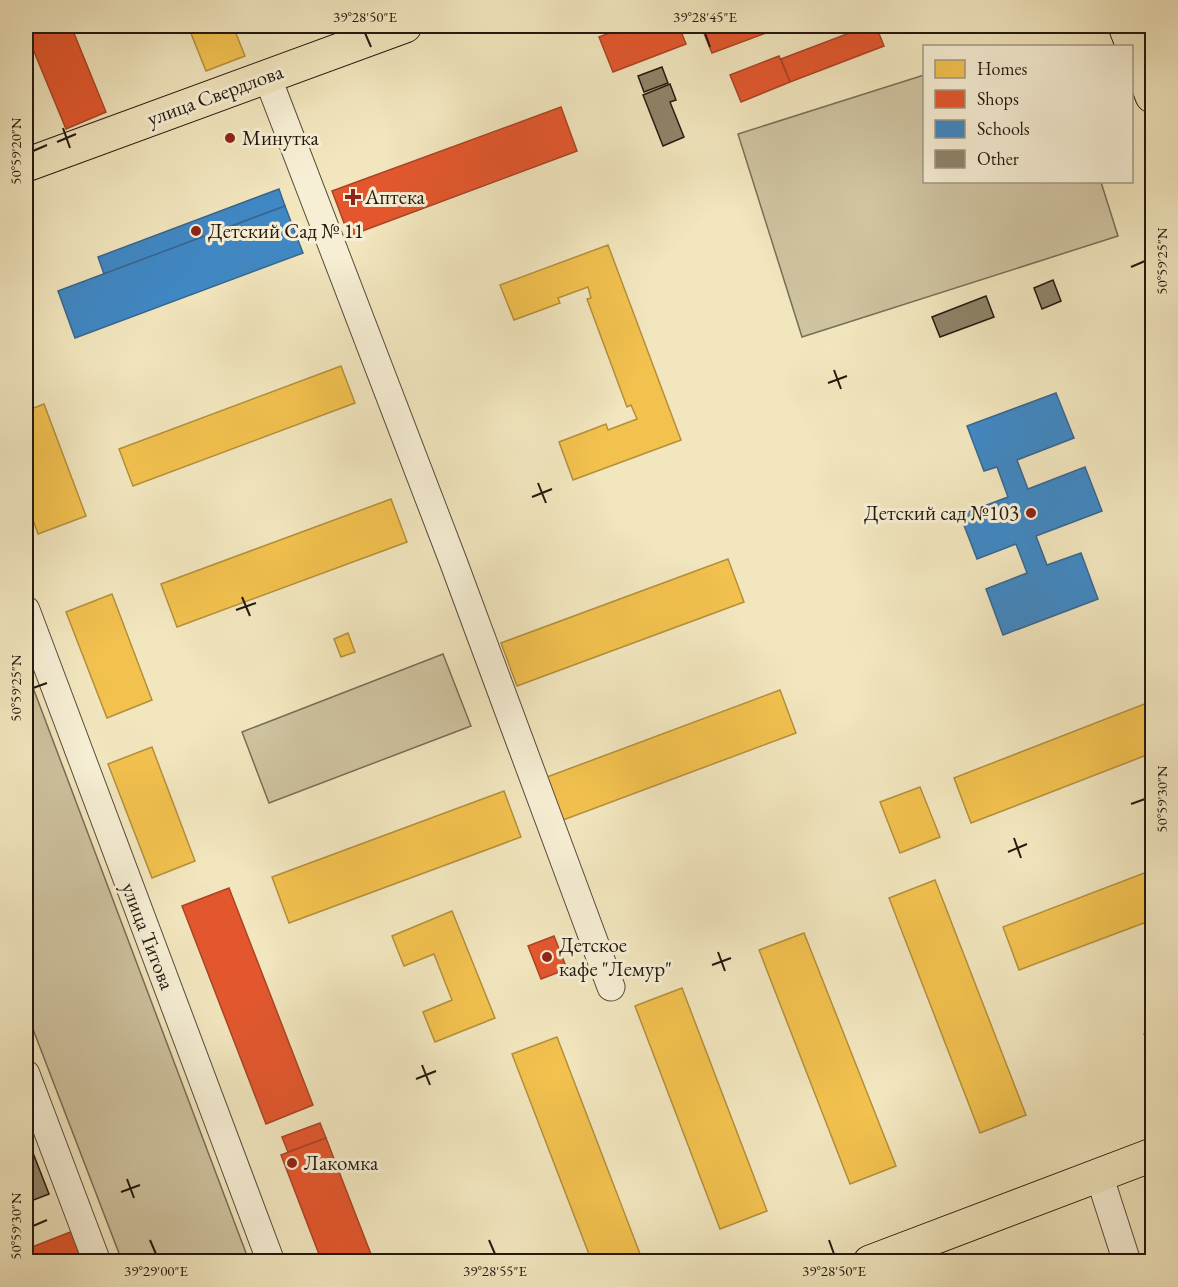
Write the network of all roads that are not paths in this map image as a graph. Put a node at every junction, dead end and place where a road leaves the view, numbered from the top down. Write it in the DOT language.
graph roads {
  1 [pos="405,26"];
  2 [pos="1125,26"];
  3 [pos="1132,45"];
  4 [pos="1133,47"];
  5 [pos="267,76"];
  6 [pos="1152,96"];
  7 [pos="26,165"];
  8 [pos="26,610"];
  9 [pos="611,987"];
  10 [pos="26,1074"];
  11 [pos="1152,1155"];
  12 [pos="1100,1175"];
  13 [pos="97,1262"];
  14 [pos="271,1262"];
  15 [pos="870,1262"];
  16 [pos="1127,1262"];
  1 -- 5 [label="main road, улица Свердлова"];
  2 -- 3 [label="main road"];
  4 -- 6 [label="main road"];
  5 -- 7 [label="main road, улица Свердлова"];
  5 -- 9 [label="street"];
  8 -- 14 [label="street, улица Титова"];
  10 -- 13 [label="street"];
  11 -- 12 [label="main road"];
  12 -- 15 [label="main road"];
  12 -- 16 [label="street"];
}
